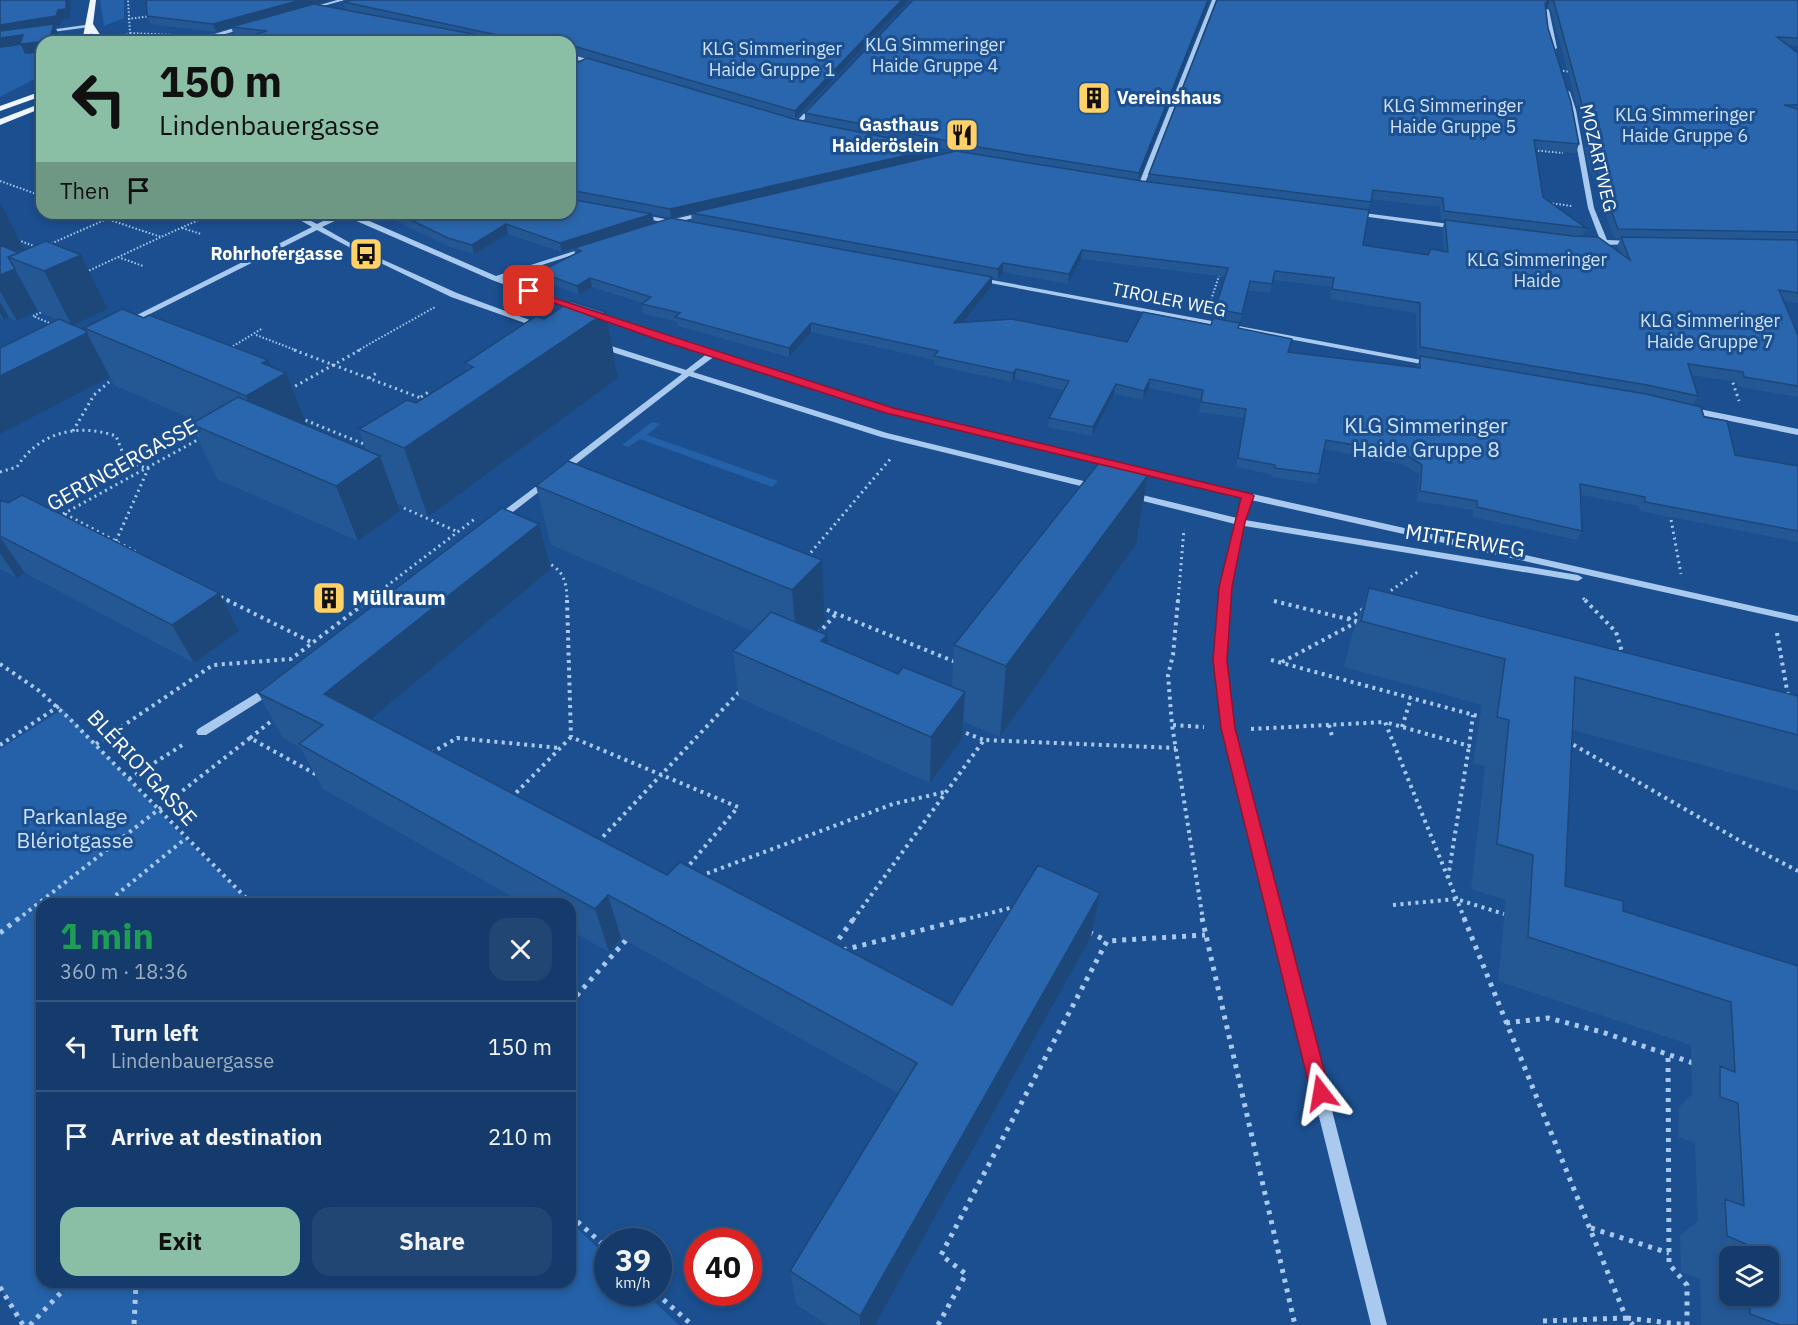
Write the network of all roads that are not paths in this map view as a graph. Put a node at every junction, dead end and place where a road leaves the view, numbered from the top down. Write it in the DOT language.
graph roads {
  1 [pos="93,0"];
  2 [pos="343,0"];
  3 [pos="1214,0"];
  4 [pos="353,4"];
  5 [pos="314,7"];
  6 [pos="305,10"];
  7 [pos="1547,10"];
  8 [pos="327,11"];
  9 [pos="306,17"];
  10 [pos="254,24"];
  11 [pos="90,26"];
  12 [pos="34,33"];
  13 [pos="249,33"];
  14 [pos="88,36"];
  15 [pos="97,36"];
  16 [pos="211,36"];
  17 [pos="238,36"];
  18 [pos="1556,53"];
  19 [pos="576,58"];
  20 [pos="588,61"];
  21 [pos="579,66"];
  22 [pos="608,67"];
  23 [pos="1563,81"];
  24 [pos="36,95"];
  25 [pos="818,102"];
  26 [pos="36,107"];
  27 [pos="0,109"];
  28 [pos="786,121"];
  29 [pos="0,122"];
  30 [pos="796,124"];
  31 [pos="808,127"];
  32 [pos="1129,184"];
  33 [pos="1141,186"];
  34 [pos="1152,187"];
  35 [pos="717,212"];
  36 [pos="1351,213"];
  37 [pos="626,214"];
  38 [pos="301,219"];
  39 [pos="333,219"];
  40 [pos="359,219"];
  41 [pos="671,222"];
  42 [pos="693,226"];
  43 [pos="315,228"];
  44 [pos="1468,228"];
  45 [pos="649,229"];
  46 [pos="1581,242"];
  47 [pos="1605,243"];
  48 [pos="1638,243"];
  49 [pos="594,247"];
  50 [pos="495,278"];
  51 [pos="970,278"];
  52 [pos="123,324"];
  53 [pos="554,330"];
  54 [pos="597,345"];
  55 [pos="712,354"];
  56 [pos="1437,365"];
  57 [pos="686,375"];
  58 [pos="1677,408"];
  59 [pos="1798,432"];
  60 [pos="1105,489"];
  61 [pos="1117,492"];
  62 [pos="1248,496"];
  63 [pos="1239,522"];
  64 [pos="489,525"];
  65 [pos="1684,595"];
  66 [pos="1798,619"];
  67 [pos="280,682"];
  68 [pos="202,732"];
  69 [pos="1379,1325"];
  1 -- 11 [label="main road"];
  2 -- 5 [label="street"];
  3 -- 33 [label="street"];
  4 -- 8 [label="street"];
  5 -- 6 [label="street"];
  5 -- 8 [label="street"];
  7 -- 18 [label="street"];
  8 -- 9 [label="street"];
  10 -- 16 [label="street"];
  11 -- 12 [label="street"];
  11 -- 14 [label="main road"];
  11 -- 15 [label="main road"];
  13 -- 17 [label="street"];
  19 -- 20 [label="street"];
  20 -- 21 [label="street"];
  20 -- 22 [label="street"];
  23 -- 47 [label="street, MOZARTWEG"];
  24 -- 27 [label="main road"];
  25 -- 30 [label="street"];
  26 -- 29 [label="main road"];
  28 -- 30 [label="street"];
  30 -- 31 [label="street"];
  32 -- 33 [label="street"];
  33 -- 34 [label="street"];
  35 -- 41 [label="street"];
  36 -- 44 [label="street"];
  37 -- 41 [label="street"];
  38 -- 43 [label="street"];
  39 -- 43 [label="street"];
  40 -- 50 [label="street, MITTERWEG"];
  41 -- 42 [label="street"];
  41 -- 45 [label="street"];
  43 -- 52 [label="street"];
  43 -- 53 [label="street"];
  46 -- 47 [label="street"];
  47 -- 48 [label="street"];
  49 -- 50 [label="street"];
  50 -- 55 [label="street, MITTERWEG"];
  51 -- 56 [label="street, TIROLER WEG"];
  54 -- 57 [label="street"];
  55 -- 57 [label="street"];
  55 -- 62 [label="street, MITTERWEG"];
  57 -- 60 [label="street"];
  57 -- 64 [label="street"];
  58 -- 59 [label="street"];
  61 -- 63 [label="street, MITTERWEG"];
  62 -- 63 [label="street"];
  62 -- 65 [label="street, MITTERWEG"];
  63 -- 65 [label="street, MITTERWEG"];
  63 -- 69 [label="street"];
  65 -- 66 [label="street, MITTERWEG"];
  67 -- 68 [label="street"];
}
